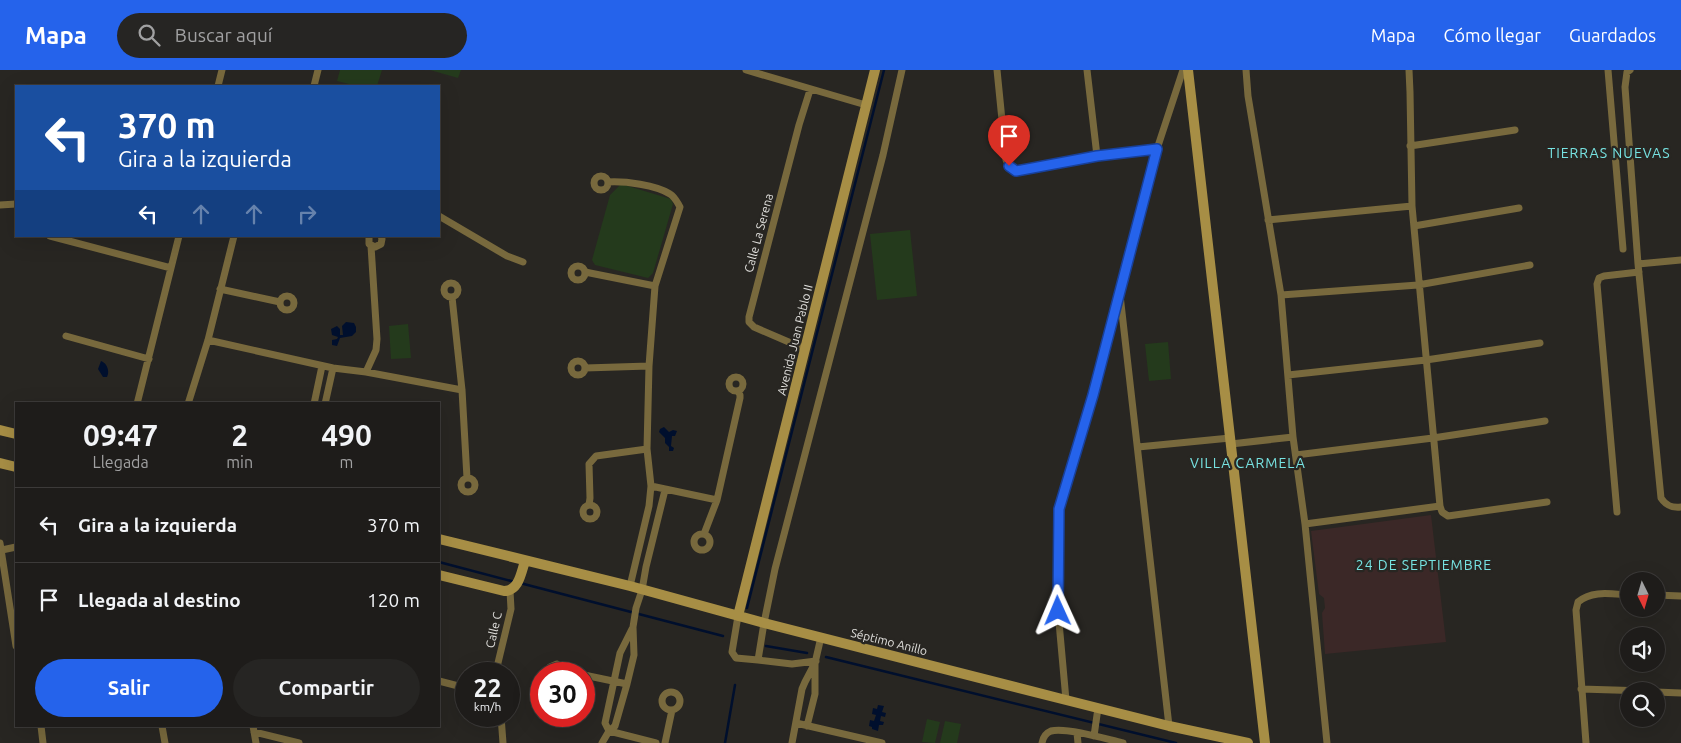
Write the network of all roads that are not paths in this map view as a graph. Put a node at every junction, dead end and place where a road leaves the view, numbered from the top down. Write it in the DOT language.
graph roads {
  1 [pos="222,70"];
  2 [pos="318,70"];
  3 [pos="746,70"];
  4 [pos="875,70"];
  5 [pos="902,70"];
  6 [pos="997,70"];
  7 [pos="1087,70"];
  8 [pos="1183,70"];
  9 [pos="1188,70"];
  10 [pos="1246,70"];
  11 [pos="1409,70"];
  12 [pos="1608,70"];
  13 [pos="1630,70"];
  14 [pos="218,85"];
  15 [pos="314,85"];
  16 [pos="810,90"];
  17 [pos="866,105"];
  18 [pos="1515,130"];
  19 [pos="1410,146"];
  20 [pos="1157,149"];
  21 [pos="1097,156"];
  22 [pos="608,182"];
  23 [pos="15,204"];
  24 [pos="0,205"];
  25 [pos="1412,206"];
  26 [pos="1519,208"];
  27 [pos="440,217"];
  28 [pos="1268,220"];
  29 [pos="1414,226"];
  30 [pos="54,237"];
  31 [pos="179,237"];
  32 [pos="234,237"];
  33 [pos="369,237"];
  34 [pos="381,237"];
  35 [pos="371,246"];
  36 [pos="1623,249"];
  37 [pos="1681,260"];
  38 [pos="524,262"];
  39 [pos="1638,264"];
  40 [pos="1530,265"];
  41 [pos="171,268"];
  42 [pos="585,272"];
  43 [pos="1639,272"];
  44 [pos="1418,284"];
  45 [pos="655,286"];
  46 [pos="220,289"];
  47 [pos="1120,290"];
  48 [pos="1281,295"];
  49 [pos="452,297"];
  50 [pos="280,302"];
  51 [pos="66,336"];
  52 [pos="208,340"];
  53 [pos="1540,343"];
  54 [pos="805,350"];
  55 [pos="149,359"];
  56 [pos="1426,360"];
  57 [pos="322,366"];
  58 [pos="649,366"];
  59 [pos="333,368"];
  60 [pos="585,368"];
  61 [pos="366,372"];
  62 [pos="1288,375"];
  63 [pos="462,390"];
  64 [pos="738,391"];
  65 [pos="138,402"];
  66 [pos="189,402"];
  67 [pos="314,402"];
  68 [pos="326,402"];
  69 [pos="1545,421"];
  70 [pos="0,430"];
  71 [pos="15,434"];
  72 [pos="1293,437"];
  73 [pos="1433,438"];
  74 [pos="1230,441"];
  75 [pos="1138,447"];
  76 [pos="647,449"];
  77 [pos="1296,455"];
  78 [pos="0,463"];
  79 [pos="15,467"];
  80 [pos="467,478"];
  81 [pos="651,486"];
  82 [pos="665,490"];
  83 [pos="717,500"];
  84 [pos="1547,502"];
  85 [pos="589,505"];
  86 [pos="1440,506"];
  87 [pos="1681,507"];
  88 [pos="1617,512"];
  89 [pos="1305,524"];
  90 [pos="704,534"];
  91 [pos="440,539"];
  92 [pos="1,546"];
  93 [pos="15,547"];
  94 [pos="525,561"];
  95 [pos="440,575"];
  96 [pos="630,586"];
  97 [pos="512,590"];
  98 [pos="642,590"];
  99 [pos="1620,595"];
  100 [pos="1665,595"];
  101 [pos="1681,596"];
  102 [pos="738,616"];
  103 [pos="764,623"];
  104 [pos="633,624"];
  105 [pos="15,636"];
  106 [pos="821,637"];
  107 [pos="758,660"];
  108 [pos="498,662"];
  109 [pos="815,662"];
  110 [pos="595,677"];
  111 [pos="440,681"];
  112 [pos="614,681"];
  113 [pos="627,684"];
  114 [pos="455,685"];
  115 [pos="1581,688"];
  116 [pos="1620,690"];
  117 [pos="1665,692"];
  118 [pos="1681,693"];
  119 [pos="1066,700"];
  120 [pos="672,710"];
  121 [pos="1097,713"];
  122 [pos="796,723"];
  123 [pos="807,726"];
  124 [pos="1169,726"];
  125 [pos="40,727"];
  126 [pos="162,727"];
  127 [pos="502,727"];
  128 [pos="254,729"];
  129 [pos="609,731"];
  130 [pos="1077,733"];
  131 [pos="1094,736"];
  132 [pos="1042,740"];
  133 [pos="43,743"];
  134 [pos="165,743"];
  135 [pos="256,743"];
  136 [pos="299,743"];
  137 [pos="504,743"];
  138 [pos="602,743"];
  139 [pos="656,743"];
  140 [pos="665,743"];
  141 [pos="792,743"];
  142 [pos="882,743"];
  143 [pos="1078,743"];
  144 [pos="1123,743"];
  145 [pos="1248,743"];
  146 [pos="1265,743"];
  147 [pos="1327,743"];
  148 [pos="1586,743"];
  1 -- 14 [label="street"];
  2 -- 15 [label="street"];
  3 -- 16 [label="street"];
  4 -- 17 [label="street, Avenida Juan Pablo II"];
  5 -- 103 [label="street"];
  6 -- 21 [label="street"];
  7 -- 21 [label="street"];
  8 -- 20 [label="street"];
  9 -- 74 [label="street"];
  10 -- 28 [label="street"];
  11 -- 19 [label="street"];
  12 -- 36 [label="street"];
  13 -- 39 [label="street"];
  16 -- 17 [label="street"];
  16 -- 54 [label="street, Calle La Serena"];
  17 -- 54 [label="street, Avenida Juan Pablo II"];
  18 -- 19 [label="street"];
  19 -- 25 [label="street"];
  20 -- 21 [label="street"];
  20 -- 47 [label="street"];
  22 -- 45 [label="street"];
  23 -- 24 [label="street"];
  25 -- 28 [label="street"];
  25 -- 29 [label="street"];
  26 -- 29 [label="street"];
  27 -- 38 [label="street"];
  28 -- 48 [label="street"];
  29 -- 44 [label="street"];
  30 -- 41 [label="street"];
  31 -- 41 [label="street"];
  32 -- 46 [label="street"];
  33 -- 35 [label="street"];
  34 -- 35 [label="street"];
  35 -- 61 [label="street"];
  37 -- 39 [label="street"];
  39 -- 43 [label="street"];
  40 -- 44 [label="street"];
  41 -- 55 [label="street"];
  42 -- 45 [label="street"];
  43 -- 87 [label="street"];
  43 -- 88 [label="street"];
  44 -- 48 [label="street"];
  44 -- 56 [label="street"];
  45 -- 58 [label="street"];
  46 -- 50 [label="street"];
  46 -- 52 [label="street"];
  47 -- 75 [label="street"];
  47 -- 119 [label="street"];
  48 -- 62 [label="street"];
  49 -- 63 [label="street"];
  51 -- 55 [label="street"];
  52 -- 57 [label="street"];
  52 -- 66 [label="street"];
  53 -- 56 [label="street"];
  54 -- 102 [label="street, Avenida Juan Pablo II"];
  55 -- 65 [label="street"];
  56 -- 62 [label="street"];
  56 -- 73 [label="street"];
  57 -- 59 [label="street"];
  57 -- 67 [label="street"];
  58 -- 60 [label="street"];
  58 -- 76 [label="street"];
  59 -- 61 [label="street"];
  59 -- 68 [label="street"];
  61 -- 63 [label="street"];
  62 -- 72 [label="street"];
  63 -- 80 [label="street"];
  64 -- 83 [label="street"];
  69 -- 73 [label="street"];
  70 -- 71 [label="street"];
  72 -- 74 [label="street"];
  72 -- 77 [label="street"];
  73 -- 77 [label="street"];
  73 -- 86 [label="street"];
  74 -- 75 [label="street"];
  74 -- 146 [label="street"];
  75 -- 124 [label="street"];
  76 -- 81 [label="street"];
  76 -- 85 [label="street"];
  77 -- 89 [label="street"];
  78 -- 79 [label="street"];
  81 -- 82 [label="street"];
  81 -- 96 [label="street"];
  82 -- 83 [label="street"];
  82 -- 98 [label="street"];
  83 -- 90 [label="street"];
  84 -- 86 [label="street"];
  86 -- 89 [label="street"];
  89 -- 147 [label="street"];
  91 -- 94 [label="street, Séptimo Anillo"];
  92 -- 93 [label="street"];
  92 -- 105 [label="street"];
  94 -- 96 [label="street, Séptimo Anillo"];
  94 -- 97 [label="street"];
  95 -- 97 [label="street"];
  96 -- 98 [label="street, Séptimo Anillo"];
  97 -- 108 [label="street, Calle C"];
  98 -- 102 [label="street, Séptimo Anillo"];
  98 -- 104 [label="street"];
  99 -- 115 [label="street"];
  100 -- 101 [label="street"];
  102 -- 103 [label="street, Séptimo Anillo"];
  102 -- 107 [label="street"];
  103 -- 106 [label="street, Séptimo Anillo"];
  103 -- 107 [label="street"];
  104 -- 112 [label="street"];
  104 -- 113 [label="street"];
  106 -- 109 [label="street"];
  106 -- 119 [label="street, Séptimo Anillo"];
  107 -- 109 [label="street"];
  109 -- 122 [label="street"];
  109 -- 123 [label="street"];
  110 -- 112 [label="street"];
  111 -- 114 [label="street"];
  112 -- 113 [label="street"];
  112 -- 129 [label="street"];
  113 -- 129 [label="street"];
  115 -- 116 [label="street"];
  115 -- 148 [label="street"];
  117 -- 118 [label="street"];
  119 -- 121 [label="street, Séptimo Anillo"];
  120 -- 140 [label="street"];
  121 -- 124 [label="street, Séptimo Anillo"];
  121 -- 131 [label="street"];
  122 -- 123 [label="street"];
  122 -- 141 [label="street"];
  123 -- 142 [label="street"];
  124 -- 145 [label="street, Séptimo Anillo"];
  125 -- 133 [label="street"];
  126 -- 134 [label="street"];
  127 -- 137 [label="street"];
  128 -- 135 [label="street"];
  128 -- 136 [label="street"];
  129 -- 138 [label="street"];
  129 -- 139 [label="street"];
  130 -- 131 [label="street"];
  130 -- 132 [label="street"];
  130 -- 143 [label="street"];
  131 -- 144 [label="street"];
}
